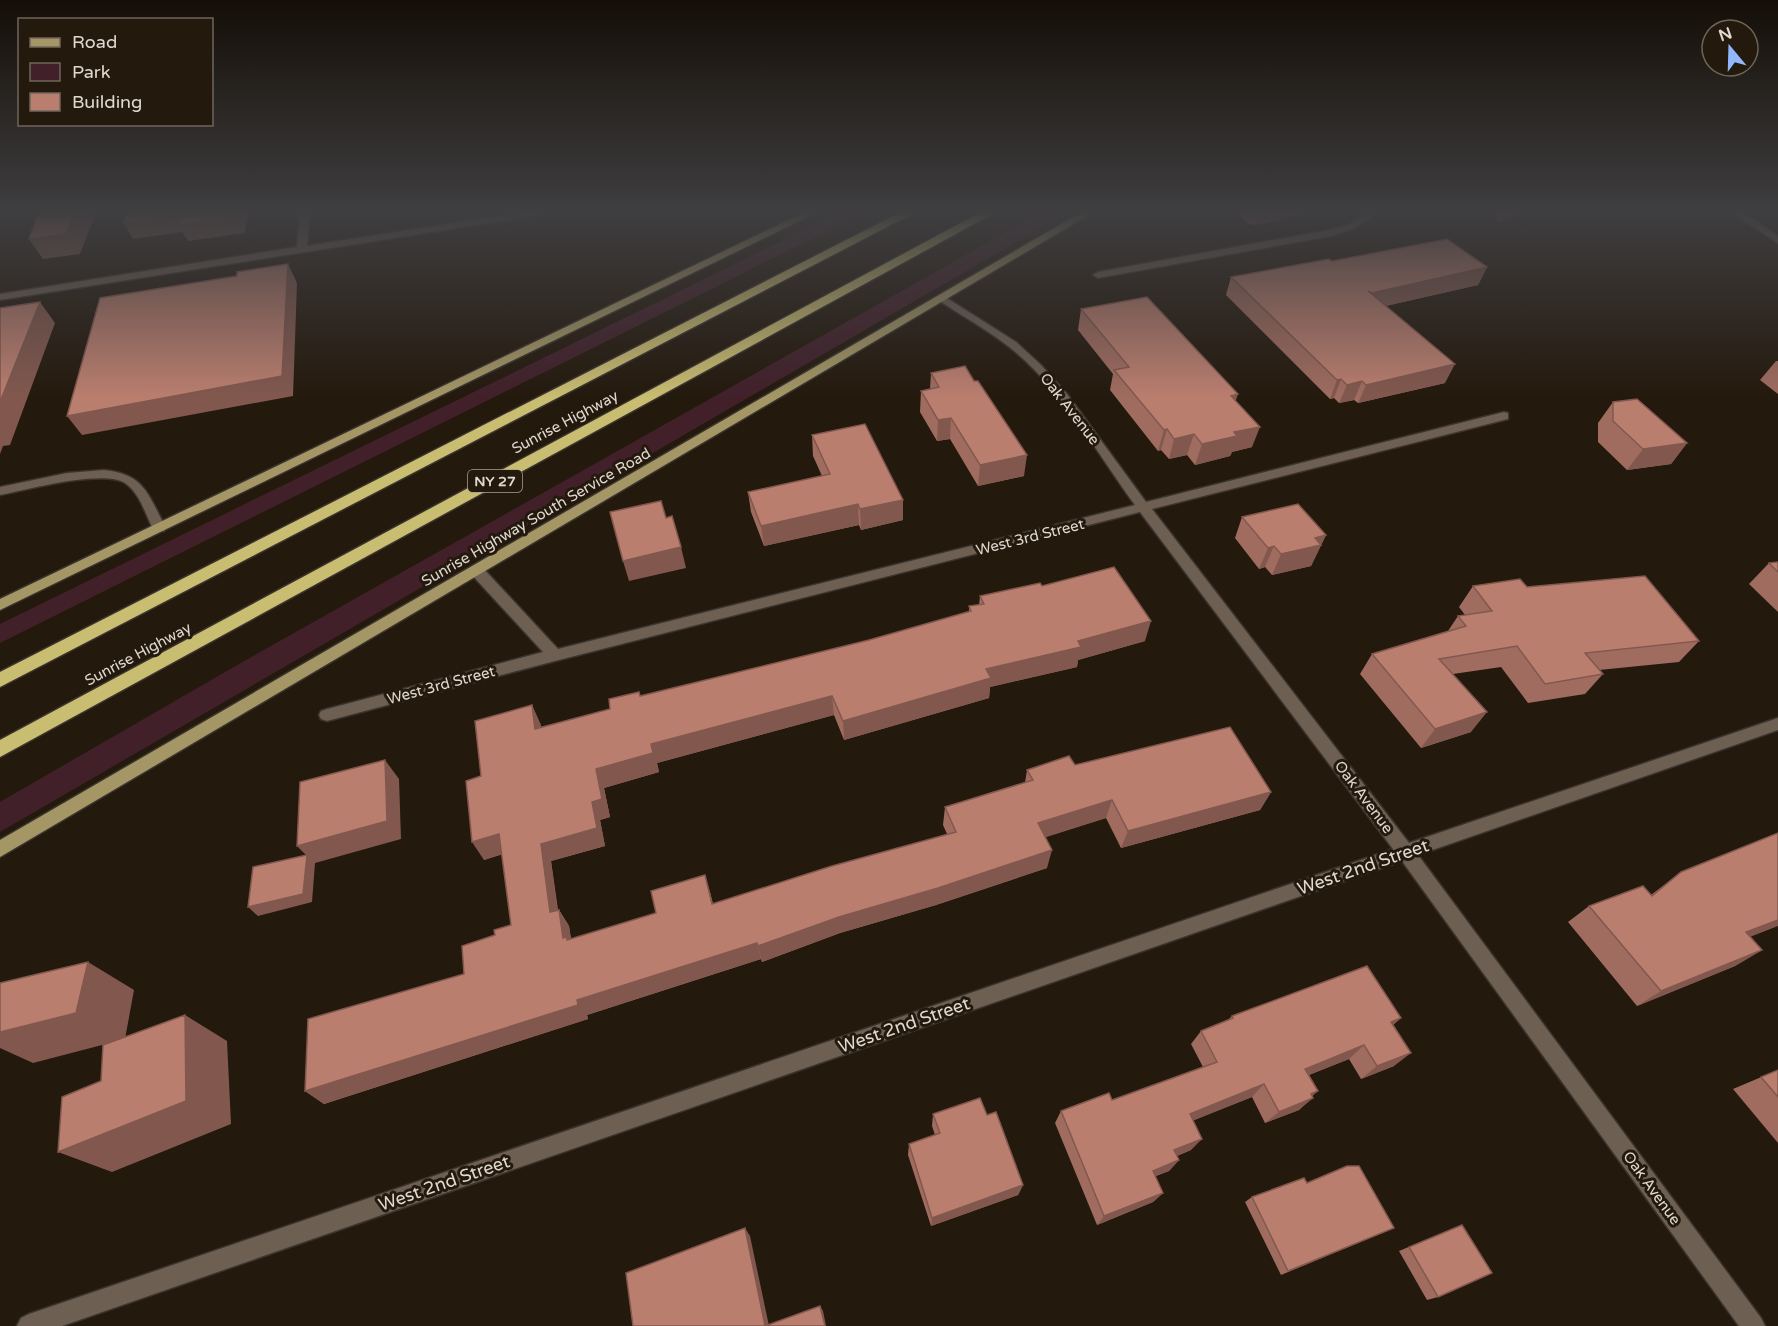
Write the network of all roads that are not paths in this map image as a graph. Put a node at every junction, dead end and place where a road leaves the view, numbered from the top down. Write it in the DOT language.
graph roads {
  1 [pos="149,274"];
  2 [pos="683,274"];
  3 [pos="790,274"];
  4 [pos="876,274"];
  5 [pos="983,274"];
  6 [pos="1104,274"];
  7 [pos="1098,275"];
  8 [pos="0,297"];
  9 [pos="942,298"];
  10 [pos="1504,416"];
  11 [pos="0,491"];
  12 [pos="1144,508"];
  13 [pos="159,528"];
  14 [pos="477,571"];
  15 [pos="0,605"];
  16 [pos="555,655"];
  17 [pos="0,680"];
  18 [pos="327,714"];
  19 [pos="1778,724"];
  20 [pos="0,749"];
  21 [pos="0,849"];
  22 [pos="1406,853"];
  23 [pos="29,1326"];
  24 [pos="1753,1326"];
  1 -- 8 [label="street"];
  2 -- 13 [label="main road"];
  3 -- 17 [label="highway, Sunrise Highway"];
  4 -- 20 [label="highway, Sunrise Highway / NY 27"];
  5 -- 9 [label="main road, Sunrise Highway South Service Road"];
  6 -- 7 [label="street"];
  9 -- 12 [label="street, Oak Avenue"];
  9 -- 14 [label="main road, Sunrise Highway South Service Road"];
  10 -- 12 [label="street, West 3rd Street"];
  11 -- 13 [label="street"];
  12 -- 16 [label="street, West 3rd Street"];
  12 -- 22 [label="street, Oak Avenue"];
  13 -- 15 [label="main road"];
  14 -- 16 [label="street"];
  14 -- 21 [label="main road, Sunrise Highway South Service Road"];
  16 -- 18 [label="street, West 3rd Street"];
  19 -- 22 [label="street, West 2nd Street"];
  22 -- 23 [label="street, West 2nd Street"];
  22 -- 24 [label="street, Oak Avenue"];
}
